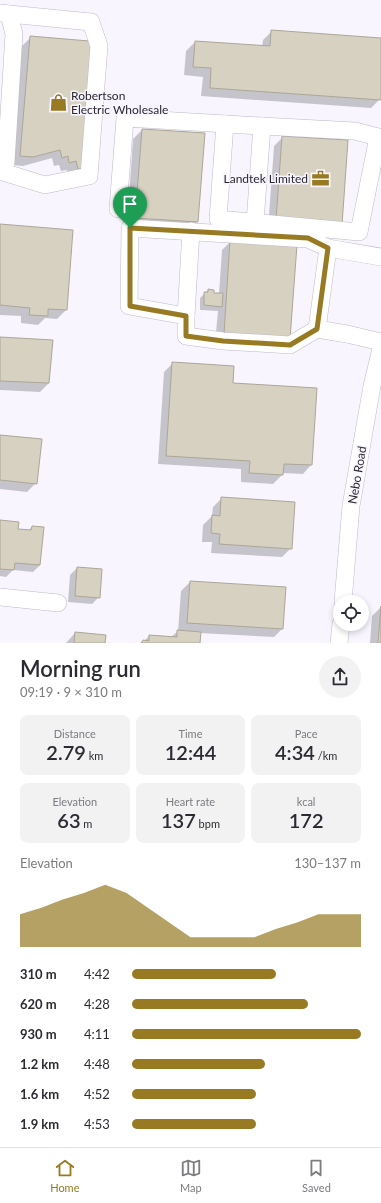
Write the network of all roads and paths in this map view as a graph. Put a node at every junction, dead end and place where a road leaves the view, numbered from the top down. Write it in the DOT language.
graph roads {
  1 [pos="4,14"];
  2 [pos="225,124"];
  3 [pos="262,126"];
  4 [pos="379,137"];
  5 [pos="0,165"];
  6 [pos="0,171"];
  7 [pos="118,209"];
  8 [pos="255,223"];
  9 [pos="191,232"];
  10 [pos="328,248"];
  11 [pos="381,257"];
  12 [pos="186,316"];
  13 [pos="317,329"];
  14 [pos="381,342"];
  15 [pos="381,349"];
  16 [pos="344,595"];
  17 [pos="0,597"];
  18 [pos="58,603"];
  19 [pos="340,631"];
  20 [pos="339,643"];
  1 -- 5 [label="street"];
  1 -- 6 [label="street"];
  2 -- 3 [label="street"];
  2 -- 7 [label="street"];
  2 -- 8 [label="street"];
  3 -- 4 [label="street"];
  3 -- 8 [label="street"];
  4 -- 8 [label="street"];
  9 -- 10 [label="street"];
  9 -- 12 [label="street"];
  9 -- 12 [label="street"];
  10 -- 11 [label="street"];
  10 -- 13 [label="street"];
  12 -- 13 [label="street"];
  13 -- 14 [label="street"];
  15 -- 16 [label="street, Nebo Road"];
  17 -- 18 [label="street"];
  19 -- 20 [label="street"];
}
